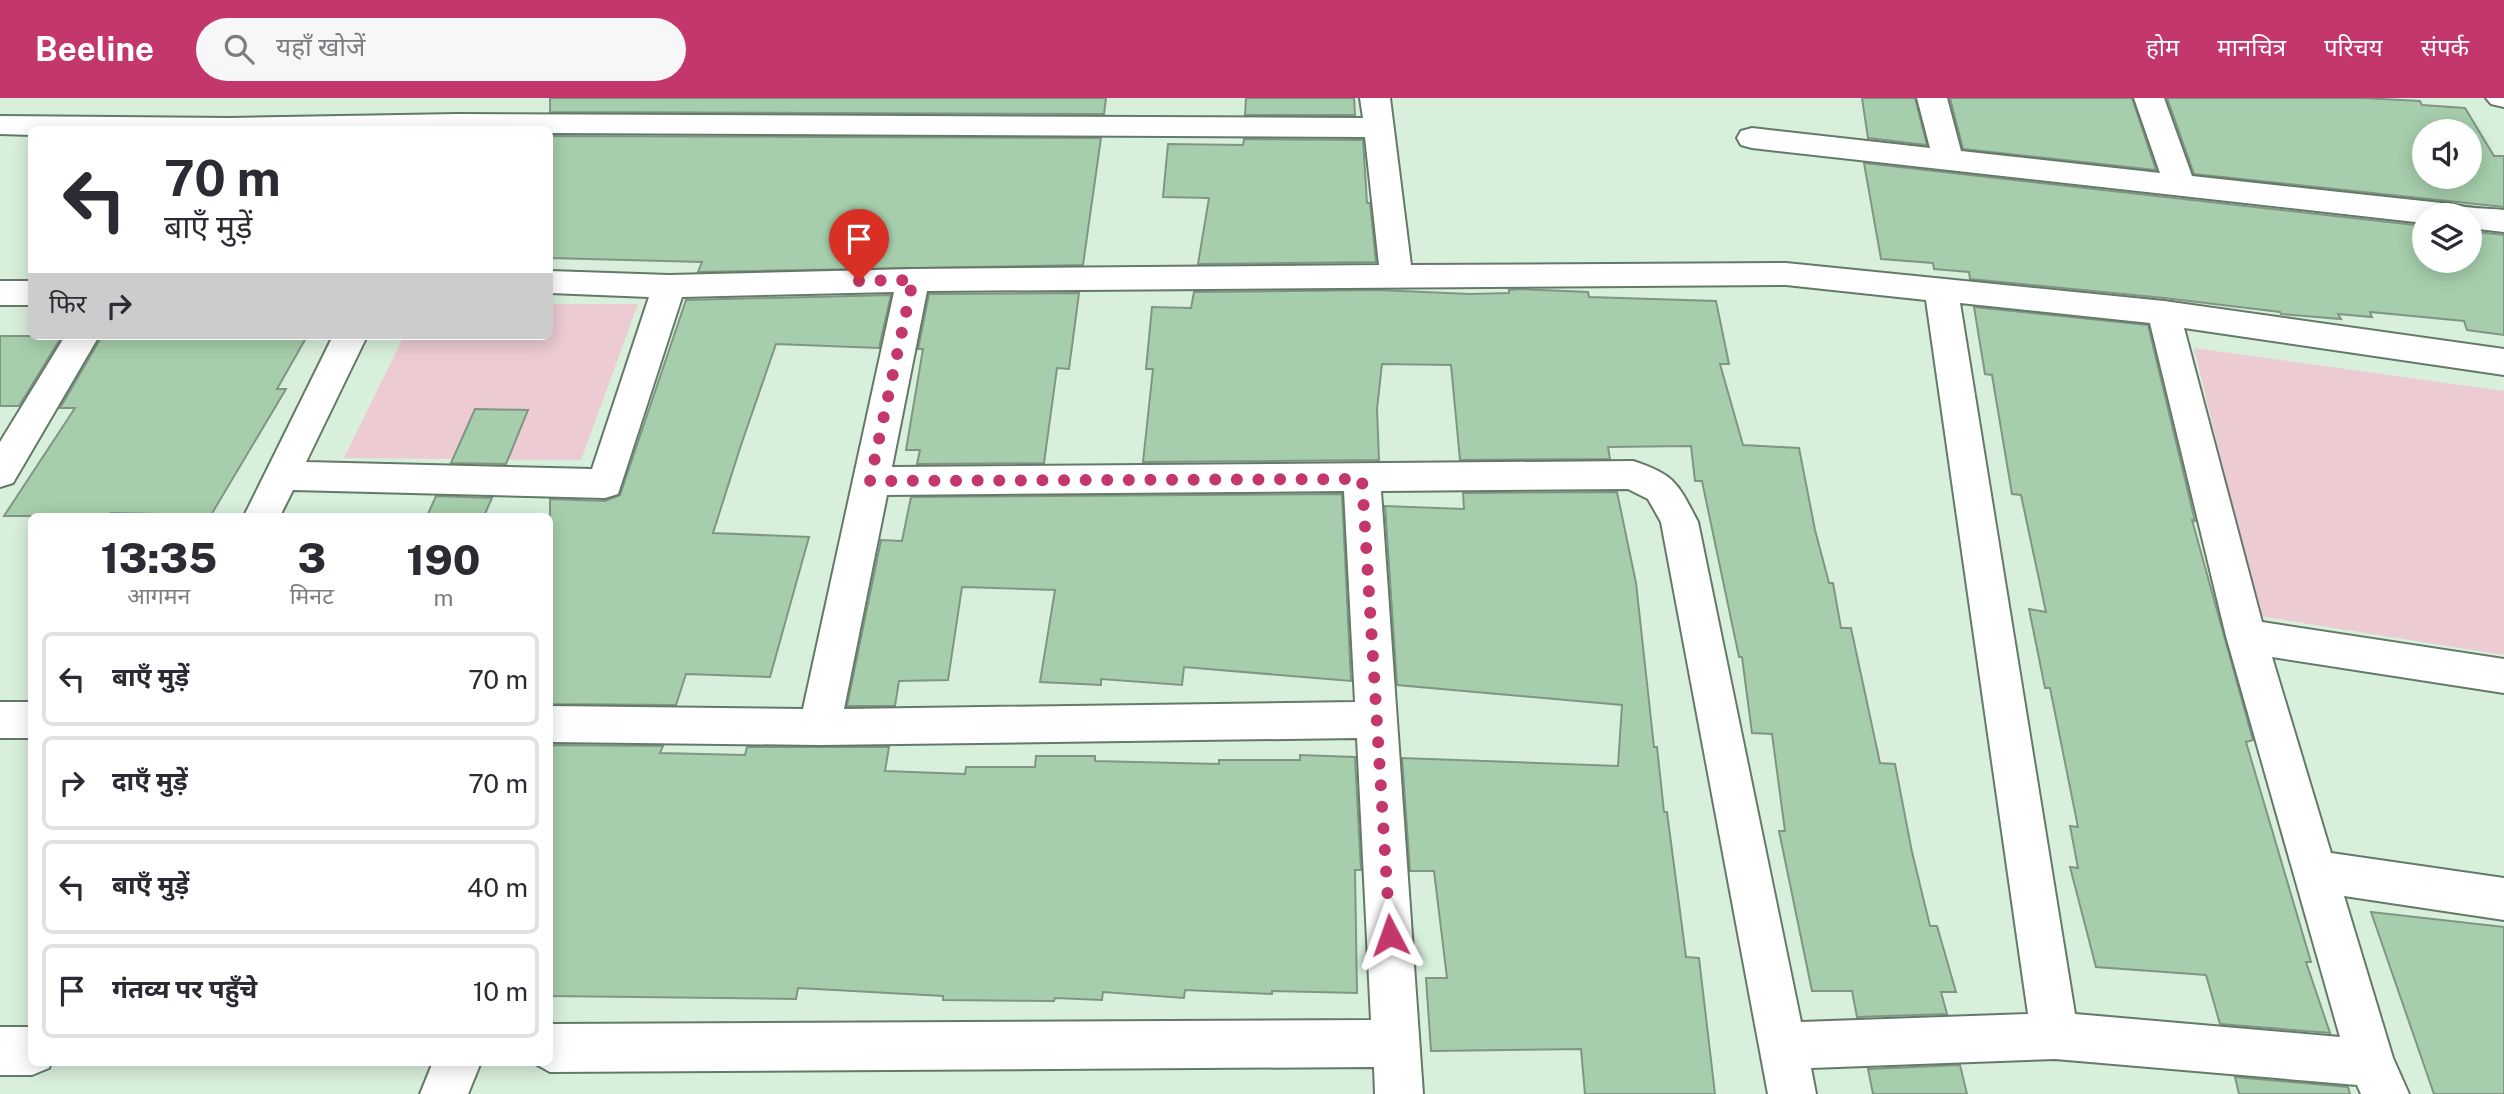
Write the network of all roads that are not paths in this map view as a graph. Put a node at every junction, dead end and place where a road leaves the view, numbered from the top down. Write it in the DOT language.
graph roads {
  1 [pos="248,98"];
  2 [pos="1145,98"];
  3 [pos="1931,98"];
  4 [pos="2149,98"];
  5 [pos="1377,112"];
  6 [pos="461,117"];
  7 [pos="0,125"];
  8 [pos="77,126"];
  9 [pos="231,126"];
  10 [pos="272,126"];
  11 [pos="1142,128"];
  12 [pos="1752,138"];
  13 [pos="1948,160"];
  14 [pos="2180,187"];
  15 [pos="2412,211"];
  16 [pos="2482,218"];
  17 [pos="2504,221"];
  18 [pos="1396,276"];
  19 [pos="913,280"];
  20 [pos="553,282"];
  21 [pos="669,286"];
  22 [pos="1941,289"];
  23 [pos="0,293"];
  24 [pos="28,293"];
  25 [pos="2164,313"];
  26 [pos="80,340"];
  27 [pos="348,340"];
  28 [pos="2504,362"];
  29 [pos="0,473"];
  30 [pos="281,477"];
  31 [pos="1362,479"];
  32 [pos="870,481"];
  33 [pos="263,513"];
  34 [pos="2246,636"];
  35 [pos="2504,676"];
  36 [pos="0,720"];
  37 [pos="28,720"];
  38 [pos="1376,720"];
  39 [pos="553,724"];
  40 [pos="820,727"];
  41 [pos="2316,871"];
  42 [pos="2504,900"];
  43 [pos="2055,1036"];
  44 [pos="1397,1043"];
  45 [pos="1782,1046"];
  46 [pos="553,1048"];
  47 [pos="0,1051"];
  48 [pos="28,1051"];
  49 [pos="455,1066"];
  50 [pos="2378,1079"];
  51 [pos="444,1094"];
  52 [pos="1399,1094"];
  53 [pos="1792,1094"];
  1 -- 9 [label="street"];
  2 -- 11 [label="street"];
  3 -- 13 [label="street"];
  4 -- 14 [label="street"];
  5 -- 11 [label="street"];
  5 -- 18 [label="street"];
  6 -- 10 [label="street"];
  6 -- 11 [label="street"];
  7 -- 8 [label="street"];
  12 -- 13 [label="street"];
  13 -- 14 [label="street"];
  14 -- 15 [label="street"];
  16 -- 17 [label="street"];
  18 -- 19 [label="street"];
  18 -- 22 [label="street"];
  19 -- 21 [label="street"];
  19 -- 32 [label="street"];
  20 -- 21 [label="street"];
  21 -- 30 [label="street"];
  22 -- 25 [label="street"];
  22 -- 43 [label="street"];
  23 -- 24 [label="street"];
  25 -- 28 [label="street"];
  25 -- 34 [label="street"];
  26 -- 29 [label="street"];
  27 -- 30 [label="street"];
  30 -- 33 [label="street"];
  31 -- 32 [label="street"];
  31 -- 38 [label="street"];
  31 -- 45 [label="street"];
  32 -- 40 [label="street"];
  34 -- 35 [label="street"];
  34 -- 41 [label="street"];
  36 -- 37 [label="street"];
  38 -- 40 [label="street"];
  38 -- 44 [label="street"];
  39 -- 40 [label="street"];
  41 -- 42 [label="street"];
  41 -- 50 [label="street"];
  43 -- 45 [label="street"];
  43 -- 50 [label="street"];
  44 -- 46 [label="street"];
  44 -- 52 [label="street"];
  45 -- 53 [label="street"];
  47 -- 48 [label="street"];
  49 -- 51 [label="street"];
}
